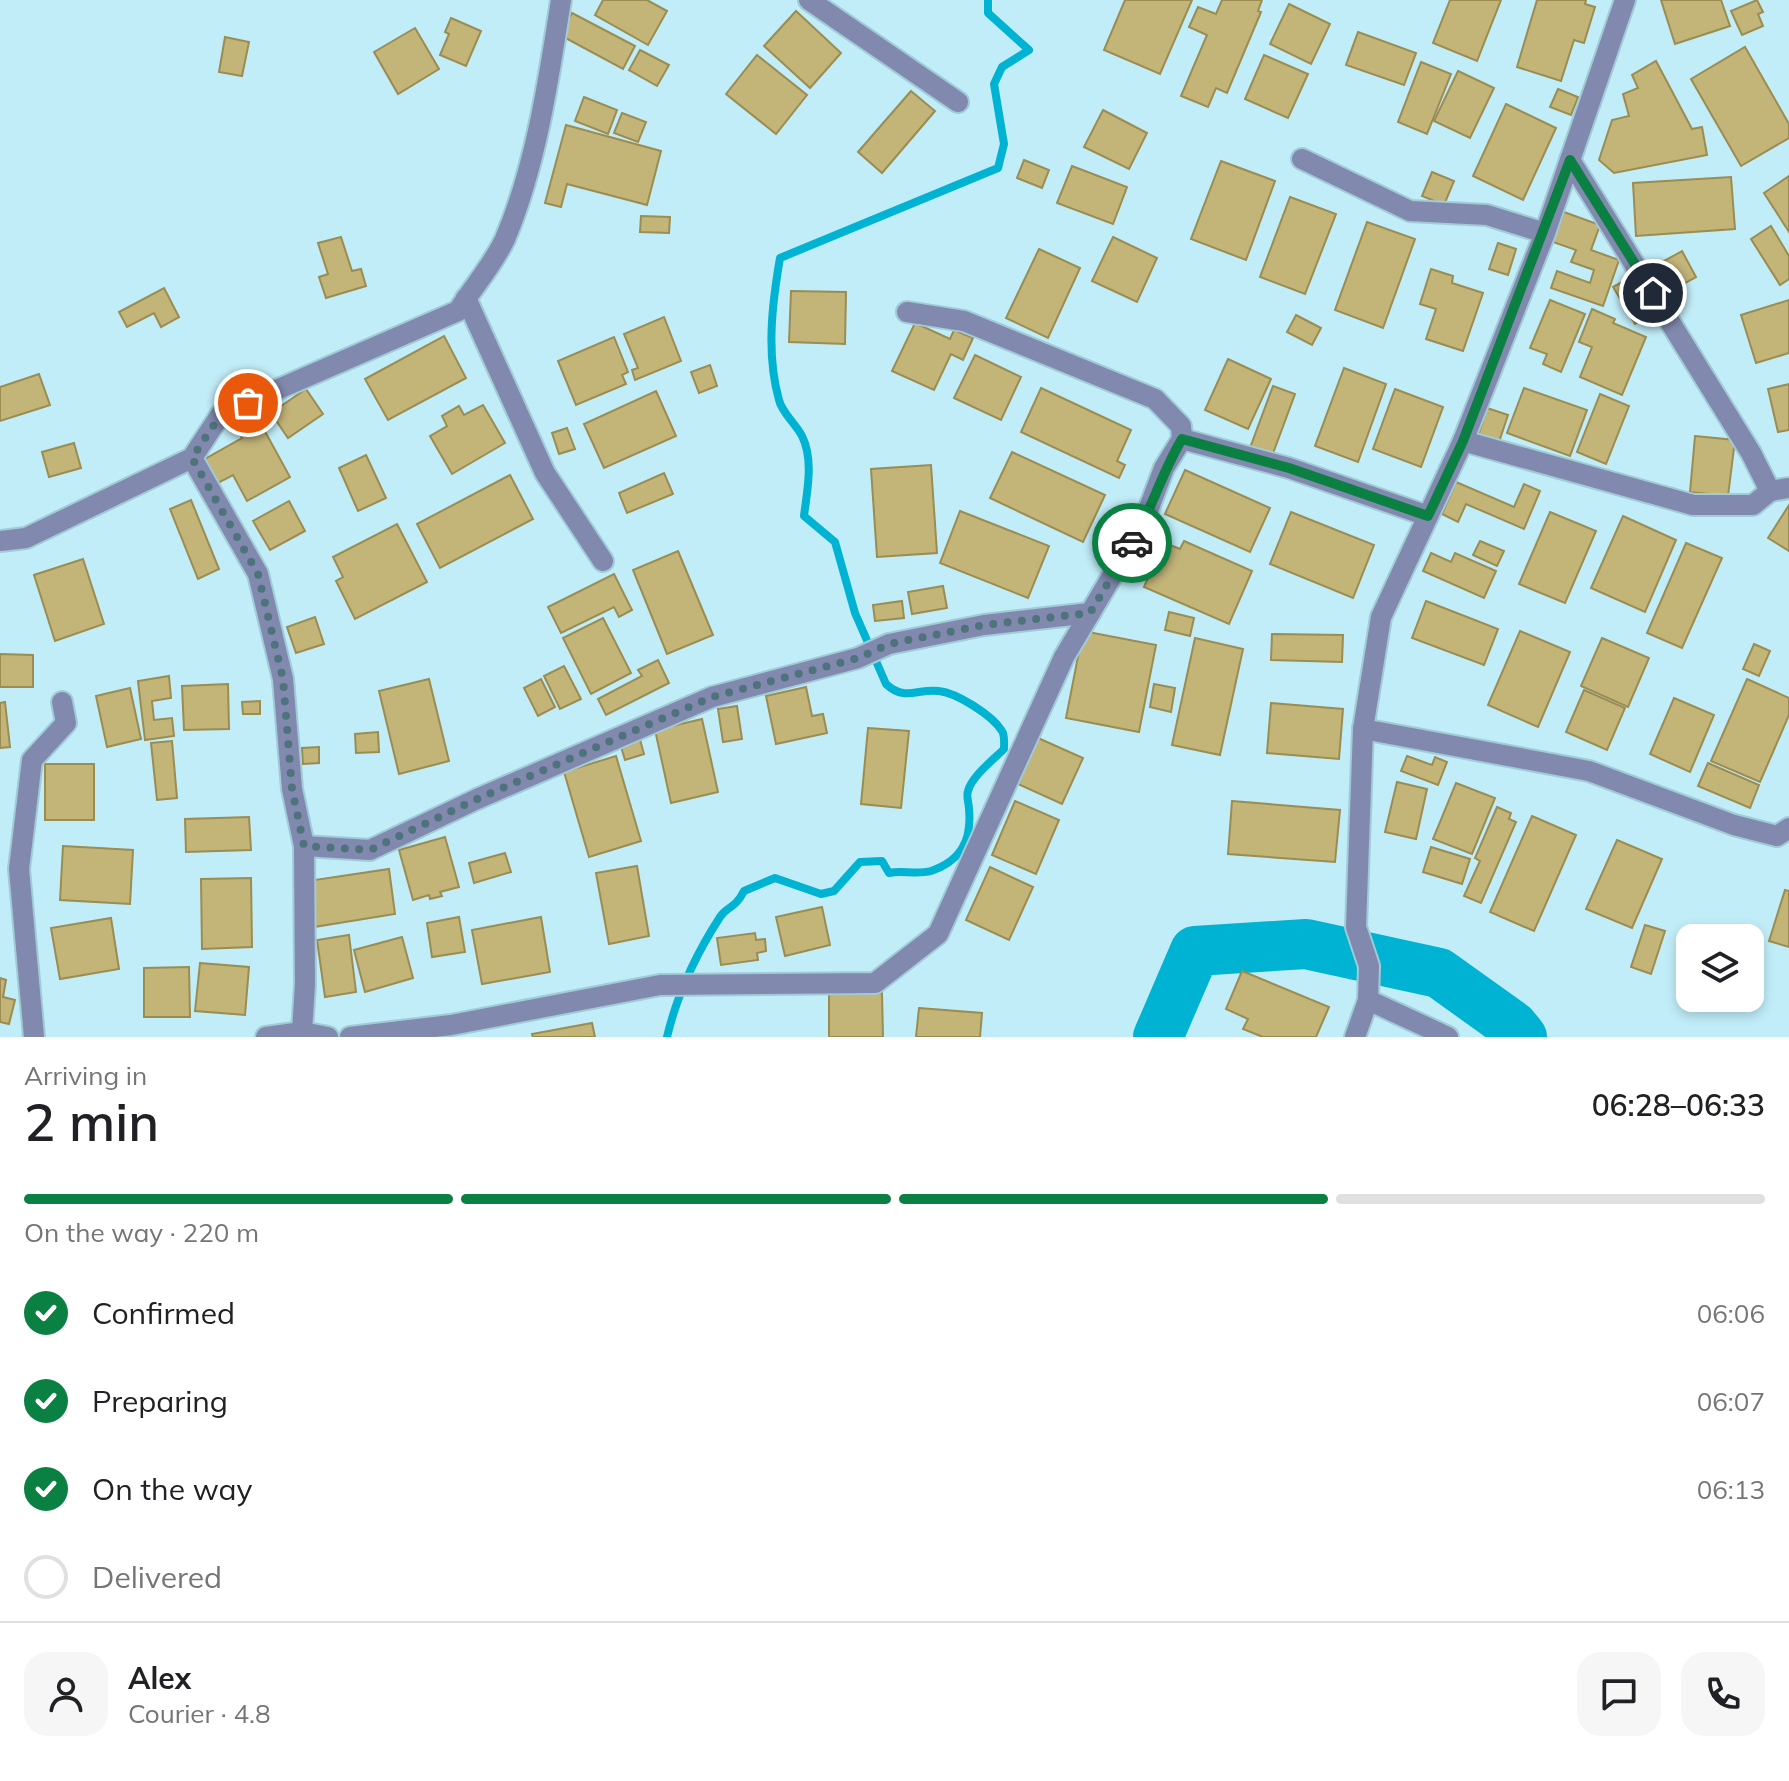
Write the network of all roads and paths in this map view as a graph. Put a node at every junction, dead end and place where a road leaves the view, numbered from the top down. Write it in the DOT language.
graph roads {
  1 [pos="561,0"];
  2 [pos="809,0"];
  3 [pos="1625,0"];
  4 [pos="958,102"];
  5 [pos="1302,159"];
  6 [pos="1570,160"];
  7 [pos="1545,233"];
  8 [pos="466,298"];
  9 [pos="907,312"];
  10 [pos="1182,439"];
  11 [pos="1463,441"];
  12 [pos="192,458"];
  13 [pos="1779,490"];
  14 [pos="1428,516"];
  15 [pos="0,541"];
  16 [pos="603,561"];
  17 [pos="1090,613"];
  18 [pos="62,702"];
  19 [pos="1363,729"];
  20 [pos="1789,828"];
  21 [pos="304,846"];
  22 [pos="1368,1000"];
  23 [pos="302,1032"];
  24 [pos="34,1037"];
  25 [pos="266,1037"];
  26 [pos="328,1037"];
  27 [pos="350,1037"];
  28 [pos="1355,1037"];
  29 [pos="1448,1037"];
  1 -- 8 [label="street"];
  2 -- 4 [label="street"];
  3 -- 6 [label="street"];
  5 -- 7 [label="street"];
  6 -- 7 [label="street"];
  6 -- 13 [label="street"];
  7 -- 11 [label="street"];
  8 -- 12 [label="street"];
  8 -- 16 [label="street"];
  9 -- 10 [label="street"];
  10 -- 14 [label="street"];
  10 -- 17 [label="street"];
  11 -- 13 [label="street"];
  11 -- 14 [label="street"];
  12 -- 15 [label="street"];
  12 -- 21 [label="street"];
  14 -- 19 [label="street"];
  17 -- 21 [label="street"];
  17 -- 27 [label="street"];
  18 -- 24 [label="street"];
  19 -- 20 [label="street"];
  19 -- 22 [label="street"];
  21 -- 23 [label="street"];
  22 -- 28 [label="street"];
  22 -- 29 [label="street"];
  23 -- 25 [label="street"];
  23 -- 26 [label="street"];
}
